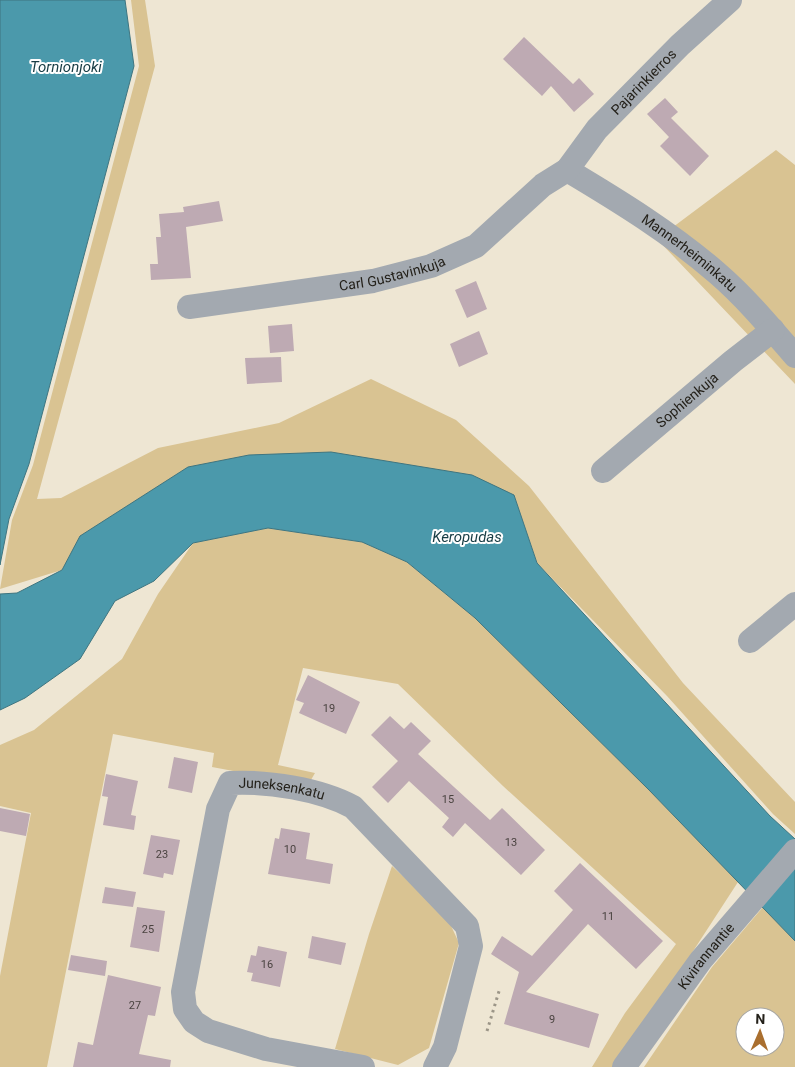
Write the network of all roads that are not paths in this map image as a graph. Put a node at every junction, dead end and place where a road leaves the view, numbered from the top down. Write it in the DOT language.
graph roads {
  1 [pos="730,0"];
  2 [pos="567,170"];
  3 [pos="189,307"];
  4 [pos="773,330"];
  5 [pos="795,356"];
  6 [pos="603,471"];
  7 [pos="795,604"];
  8 [pos="750,641"];
  9 [pos="795,851"];
  10 [pos="264,1058"];
  11 [pos="363,1067"];
  12 [pos="435,1067"];
  13 [pos="624,1067"];
  1 -- 2 [label="street, Pajarinkierros"];
  2 -- 3 [label="street, Carl Gustavinkuja"];
  2 -- 4 [label="street, Mannerheiminkatu"];
  4 -- 5 [label="street, Mannerheiminkatu"];
  4 -- 6 [label="street, Sophienkuja"];
  7 -- 8 [label="street"];
  9 -- 13 [label="street, Kivirannantie"];
  10 -- 11 [label="street, Juneksenkatu"];
  10 -- 12 [label="street, Juneksenkatu"];
}
